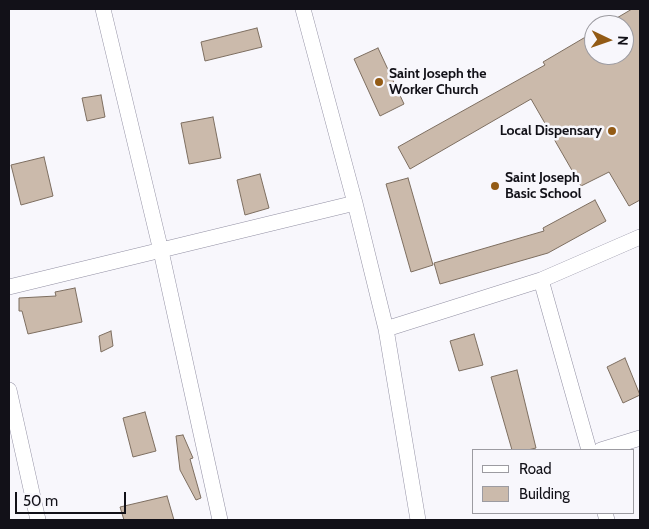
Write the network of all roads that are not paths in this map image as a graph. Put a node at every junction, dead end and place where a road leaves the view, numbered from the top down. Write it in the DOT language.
graph roads {
  1 [pos="103,9"];
  2 [pos="303,9"];
  3 [pos="355,203"];
  4 [pos="640,237"];
  5 [pos="161,251"];
  6 [pos="541,280"];
  7 [pos="9,287"];
  8 [pos="386,329"];
  9 [pos="9,390"];
  10 [pos="640,438"];
  11 [pos="589,449"];
  12 [pos="604,449"];
  13 [pos="38,520"];
  14 [pos="220,520"];
  15 [pos="418,520"];
  1 -- 5 [label="street"];
  2 -- 3 [label="street"];
  3 -- 5 [label="street"];
  3 -- 8 [label="street"];
  4 -- 6 [label="street"];
  5 -- 7 [label="street"];
  5 -- 14 [label="street"];
  6 -- 8 [label="street"];
  6 -- 11 [label="street"];
  8 -- 15 [label="street"];
  9 -- 13 [label="street"];
  10 -- 12 [label="street"];
}
